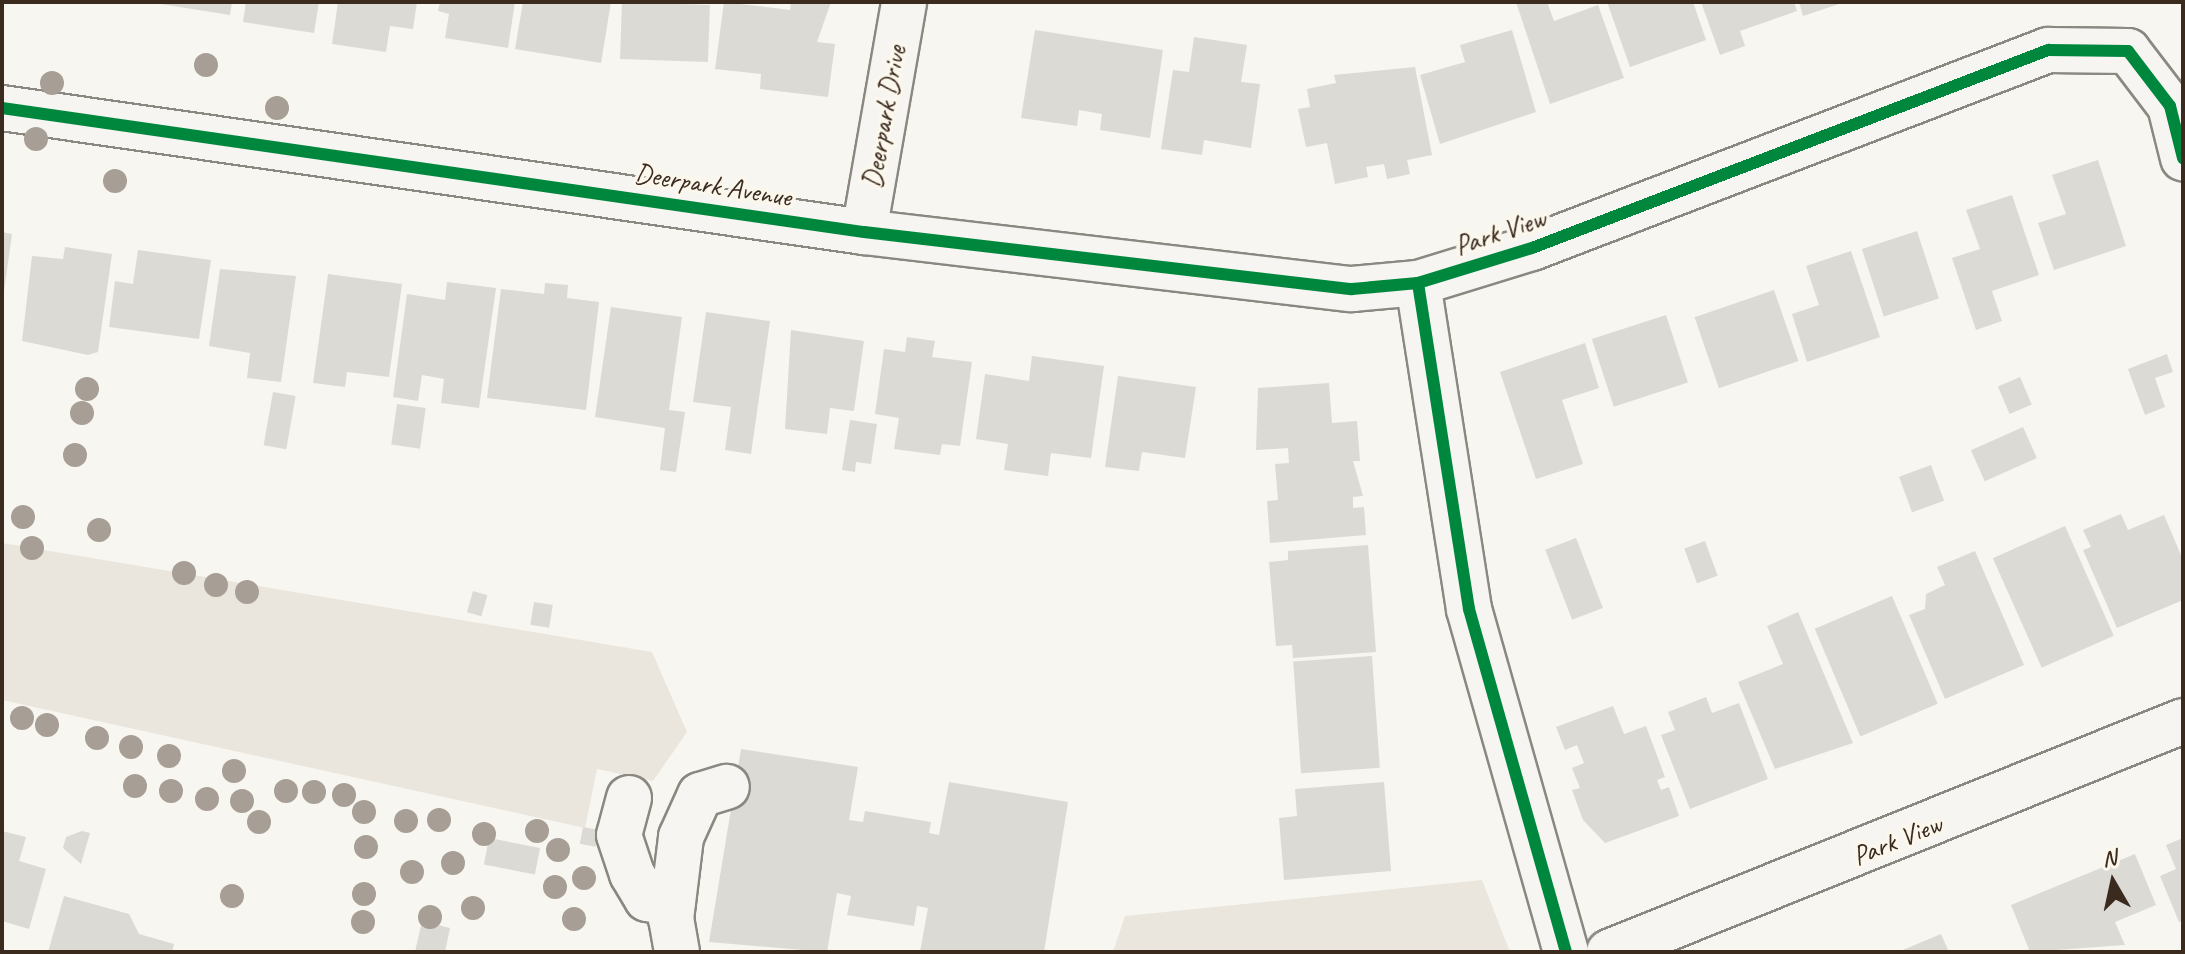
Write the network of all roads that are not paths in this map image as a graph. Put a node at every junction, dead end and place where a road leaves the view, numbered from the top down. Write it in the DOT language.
graph roads {
  1 [pos="904,2"];
  2 [pos="2,108"];
  3 [pos="2183,158"];
  4 [pos="864,232"];
  5 [pos="1418,283"];
  6 [pos="2183,721"];
  7 [pos="727,787"];
  8 [pos="629,798"];
  9 [pos="673,904"];
  10 [pos="677,952"];
  11 [pos="1566,952"];
  12 [pos="1609,952"];
  1 -- 4 [label="street, Deerpark Drive"];
  2 -- 4 [label="street, Deerpark Avenue"];
  3 -- 5 [label="street, Park View"];
  4 -- 5 [label="street, Deerpark Avenue"];
  5 -- 11 [label="street"];
  6 -- 12 [label="street, Park View"];
  7 -- 9 [label="street"];
  8 -- 9 [label="street"];
  9 -- 10 [label="street"];
}
